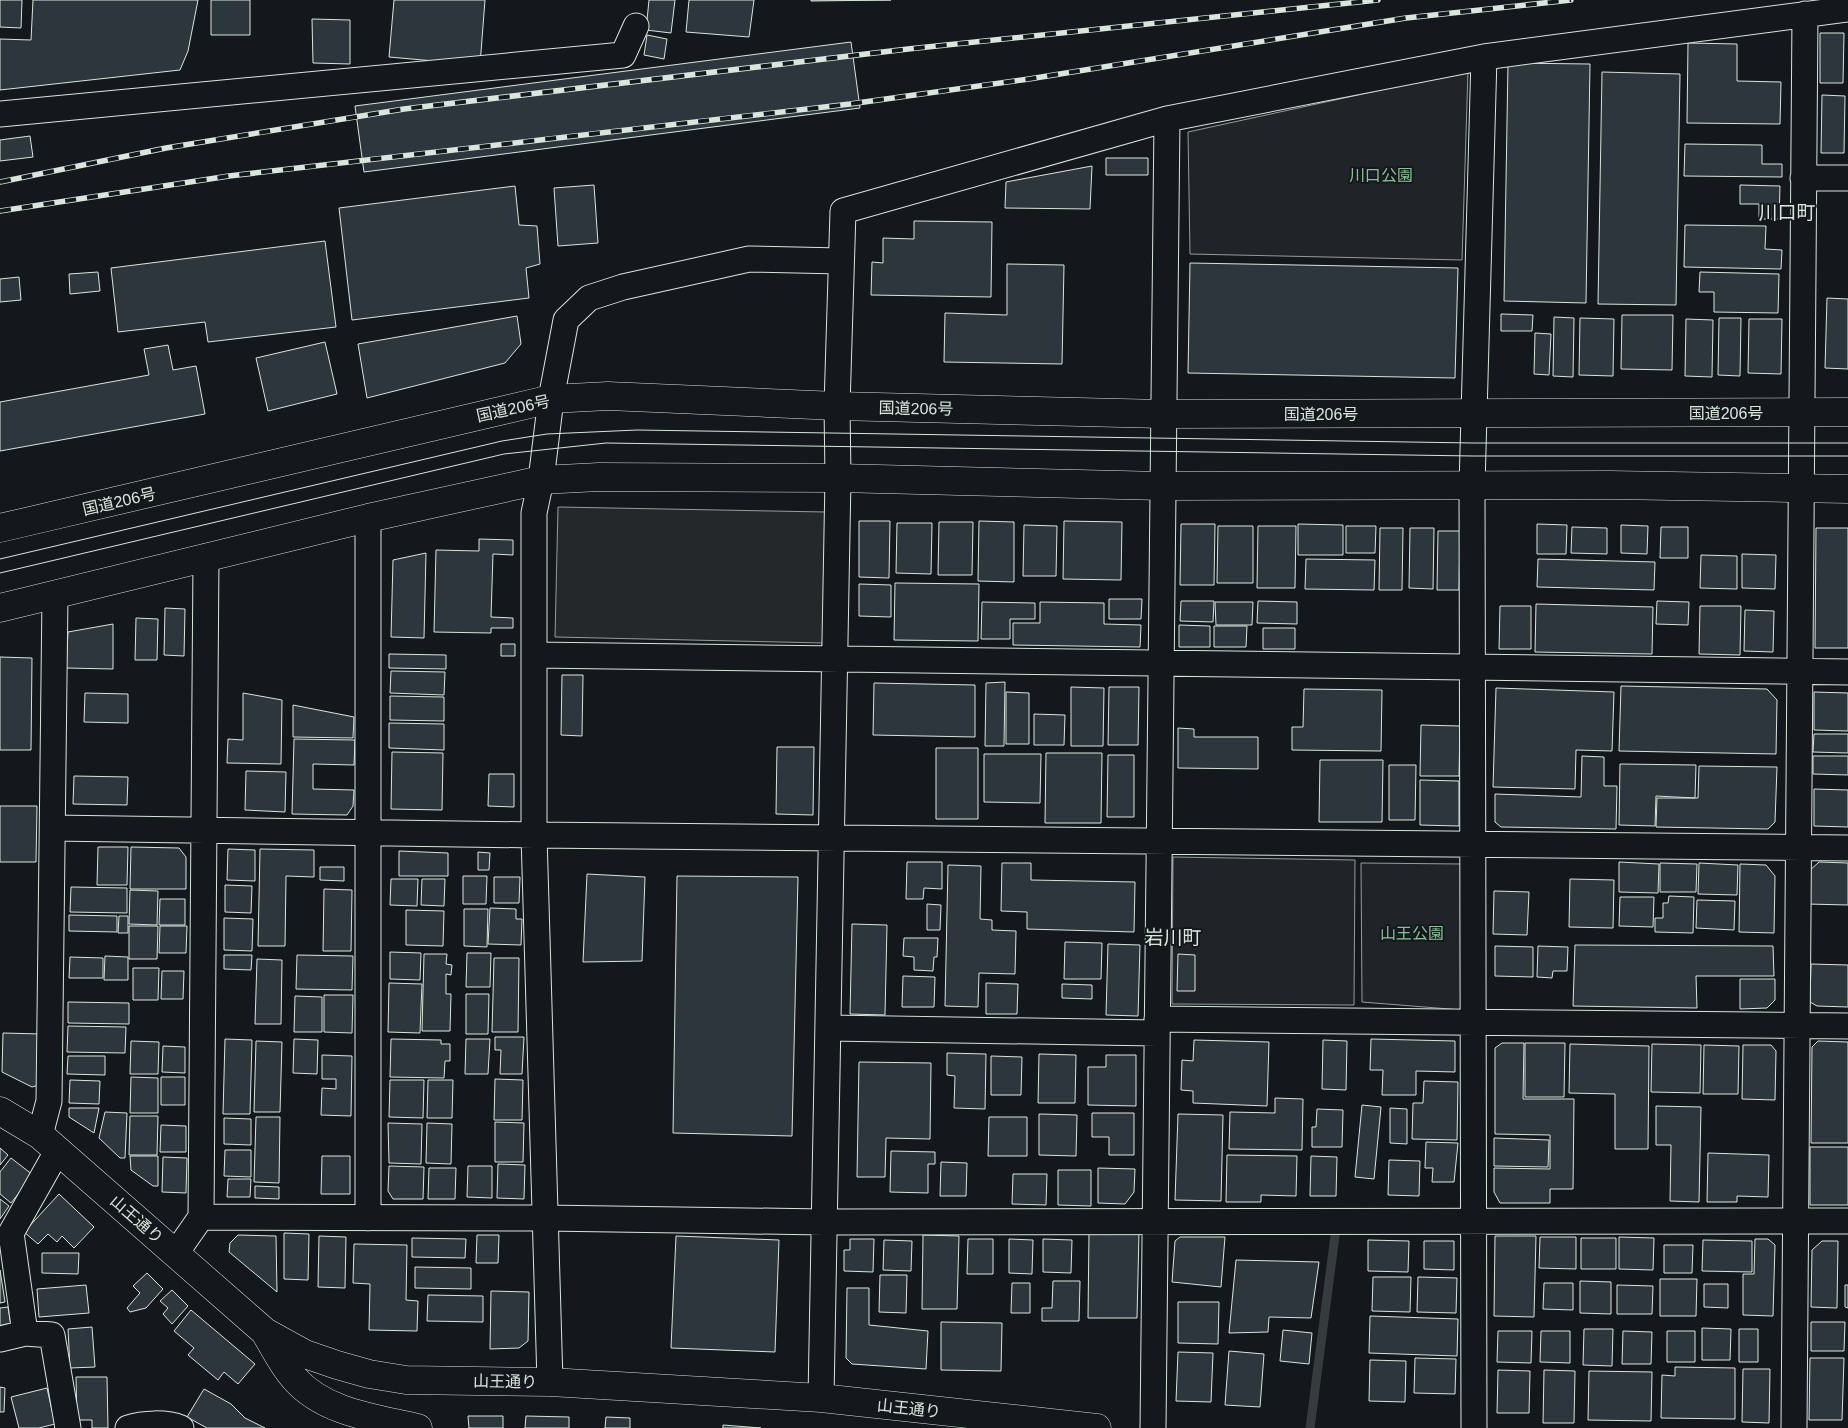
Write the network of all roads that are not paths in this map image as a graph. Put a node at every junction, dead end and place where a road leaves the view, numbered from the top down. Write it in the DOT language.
graph roads {
  1 [pos="1848,9"];
  2 [pos="1805,14"];
  3 [pos="636,26"];
  4 [pos="1484,57"];
  5 [pos="0,114"];
  6 [pos="1167,119"];
  7 [pos="1803,178"];
  8 [pos="1848,178"];
  9 [pos="841,261"];
  10 [pos="550,399"];
  11 [pos="837,406"];
  12 [pos="1802,412"];
  13 [pos="1848,412"];
  14 [pos="1163,414"];
  15 [pos="1474,414"];
  16 [pos="838,478"];
  17 [pos="542,480"];
  18 [pos="1162,486"];
  19 [pos="1472,486"];
  20 [pos="1801,488"];
  21 [pos="1848,489"];
  22 [pos="368,518"];
  23 [pos="0,528"];
  24 [pos="206,558"];
  25 [pos="55,595"];
  26 [pos="0,608"];
  27 [pos="534,655"];
  28 [pos="834,659"];
  29 [pos="1160,663"];
  30 [pos="1472,667"];
  31 [pos="1800,672"];
  32 [pos="1848,672"];
  33 [pos="53,828"];
  34 [pos="205,830"];
  35 [pos="369,832"];
  36 [pos="534,836"];
  37 [pos="831,838"];
  38 [pos="1159,841"];
  39 [pos="1473,844"];
  40 [pos="1798,847"];
  41 [pos="1848,848"];
  42 [pos="1473,1022"];
  43 [pos="1797,1025"];
  44 [pos="1157,1026"];
  45 [pos="1848,1026"];
  46 [pos="828,1028"];
  47 [pos="0,1111"];
  48 [pos="49,1142"];
  49 [pos="201,1217"];
  50 [pos="368,1218"];
  51 [pos="544,1218"];
  52 [pos="1473,1221"];
  53 [pos="1796,1221"];
  54 [pos="1848,1221"];
  55 [pos="824,1222"];
  56 [pos="1155,1222"];
  57 [pos="176,1254"];
  58 [pos="265,1332"];
  59 [pos="25,1333"];
  60 [pos="0,1339"];
  61 [pos="550,1382"];
  62 [pos="821,1398"];
  63 [pos="68,1428"];
  64 [pos="128,1428"];
  65 [pos="181,1428"];
  66 [pos="418,1428"];
  67 [pos="1098,1428"];
  68 [pos="1153,1428"];
  69 [pos="1474,1428"];
  70 [pos="1794,1428"];
  1 -- 2 [label="street"];
  2 -- 4 [label="street"];
  2 -- 7 [label="street"];
  3 -- 5 [label="street"];
  4 -- 6 [label="street"];
  4 -- 15 [label="street"];
  6 -- 9 [label="street"];
  6 -- 14 [label="street"];
  7 -- 8 [label="street"];
  7 -- 12 [label="street"];
  9 -- 10 [label="street"];
  9 -- 11 [label="street"];
  10 -- 11 [label="main road, 国道206号"];
  10 -- 17 [label="street"];
  10 -- 23 [label="main road, 国道206号"];
  11 -- 14 [label="main road, 国道206号"];
  11 -- 16 [label="street"];
  12 -- 13 [label="main road, 国道206号"];
  12 -- 15 [label="main road, 国道206号"];
  12 -- 20 [label="street"];
  14 -- 15 [label="main road, 国道206号"];
  14 -- 18 [label="street"];
  15 -- 19 [label="street"];
  16 -- 17 [label="main road"];
  16 -- 18 [label="main road"];
  16 -- 28 [label="street"];
  17 -- 22 [label="main road"];
  17 -- 27 [label="street"];
  18 -- 19 [label="main road"];
  18 -- 29 [label="street"];
  19 -- 20 [label="main road"];
  19 -- 30 [label="street"];
  20 -- 21 [label="main road"];
  20 -- 31 [label="street"];
  22 -- 24 [label="main road"];
  22 -- 35 [label="street"];
  24 -- 25 [label="main road"];
  24 -- 34 [label="street"];
  25 -- 26 [label="main road"];
  25 -- 33 [label="street"];
  27 -- 28 [label="street"];
  27 -- 36 [label="street"];
  28 -- 29 [label="street"];
  28 -- 37 [label="street"];
  29 -- 30 [label="street"];
  29 -- 38 [label="street"];
  30 -- 31 [label="street"];
  30 -- 39 [label="street"];
  31 -- 32 [label="street"];
  31 -- 40 [label="street"];
  33 -- 34 [label="street"];
  33 -- 48 [label="street"];
  34 -- 35 [label="street"];
  34 -- 49 [label="street"];
  35 -- 36 [label="street"];
  35 -- 50 [label="street"];
  36 -- 37 [label="street"];
  36 -- 51 [label="street"];
  37 -- 38 [label="street"];
  37 -- 46 [label="street"];
  38 -- 39 [label="street"];
  38 -- 44 [label="street"];
  39 -- 40 [label="street"];
  39 -- 42 [label="street"];
  40 -- 41 [label="street"];
  40 -- 43 [label="street"];
  42 -- 43 [label="street"];
  42 -- 44 [label="street"];
  42 -- 52 [label="street"];
  43 -- 45 [label="street"];
  43 -- 53 [label="street"];
  44 -- 46 [label="street"];
  44 -- 56 [label="street"];
  46 -- 55 [label="street"];
  47 -- 48 [label="main road, 山王通り"];
  48 -- 57 [label="main road, 山王通り"];
  48 -- 59 [label="street"];
  49 -- 50 [label="street"];
  49 -- 57 [label="street"];
  50 -- 51 [label="street"];
  51 -- 55 [label="street"];
  51 -- 61 [label="street"];
  52 -- 53 [label="street"];
  52 -- 56 [label="street"];
  52 -- 69 [label="street"];
  53 -- 54 [label="street"];
  53 -- 70 [label="street"];
  55 -- 56 [label="street"];
  55 -- 62 [label="street"];
  56 -- 68 [label="street"];
  57 -- 58 [label="main road, 山王通り"];
  58 -- 61 [label="main road, 山王通り"];
  58 -- 66 [label="main road"];
  59 -- 60 [label="street"];
  59 -- 63 [label="street"];
  61 -- 62 [label="main road, 山王通り"];
  62 -- 67 [label="main road, 山王通り"];
  64 -- 65 [label="street"];
}
